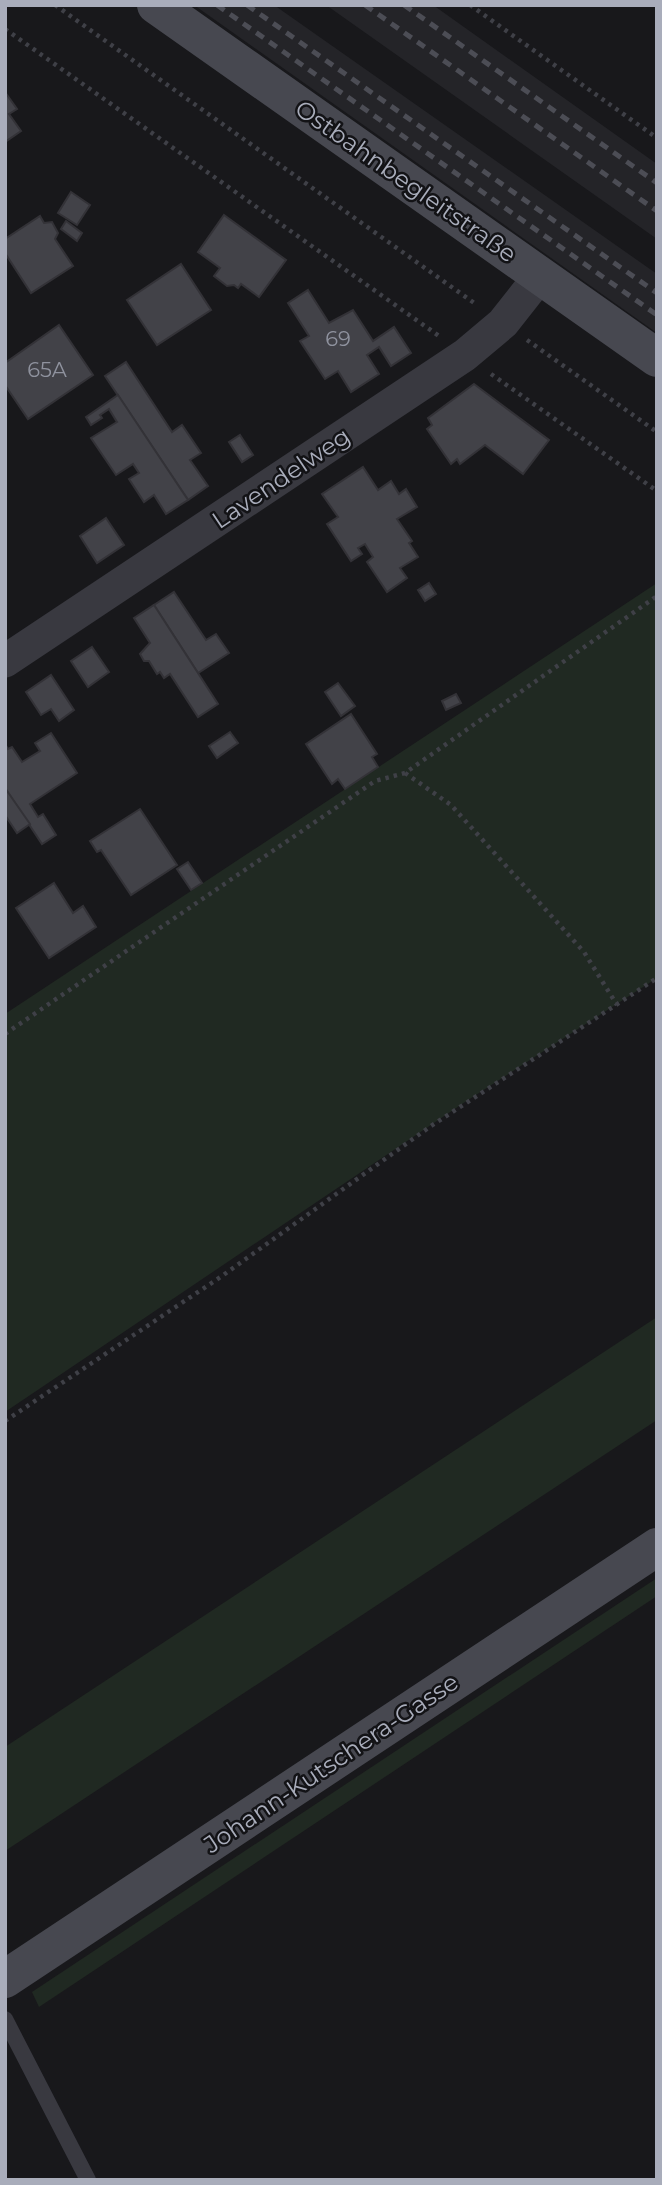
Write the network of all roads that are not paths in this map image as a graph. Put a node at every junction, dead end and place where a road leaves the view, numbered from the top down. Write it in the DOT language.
graph roads {
  1 [pos="156,5"];
  2 [pos="540,276"];
  3 [pos="657,358"];
  4 [pos="5,661"];
  5 [pos="657,1547"];
  6 [pos="5,1979"];
  7 [pos="5,2019"];
  8 [pos="88,2180"];
  1 -- 2 [label="street, Ostbahnbegleitstraße"];
  2 -- 3 [label="street, Ostbahnbegleitstraße"];
  2 -- 4 [label="street, Lavendelweg"];
  5 -- 6 [label="street, Johann-Kutschera-Gasse"];
  7 -- 8 [label="lane"];
}
